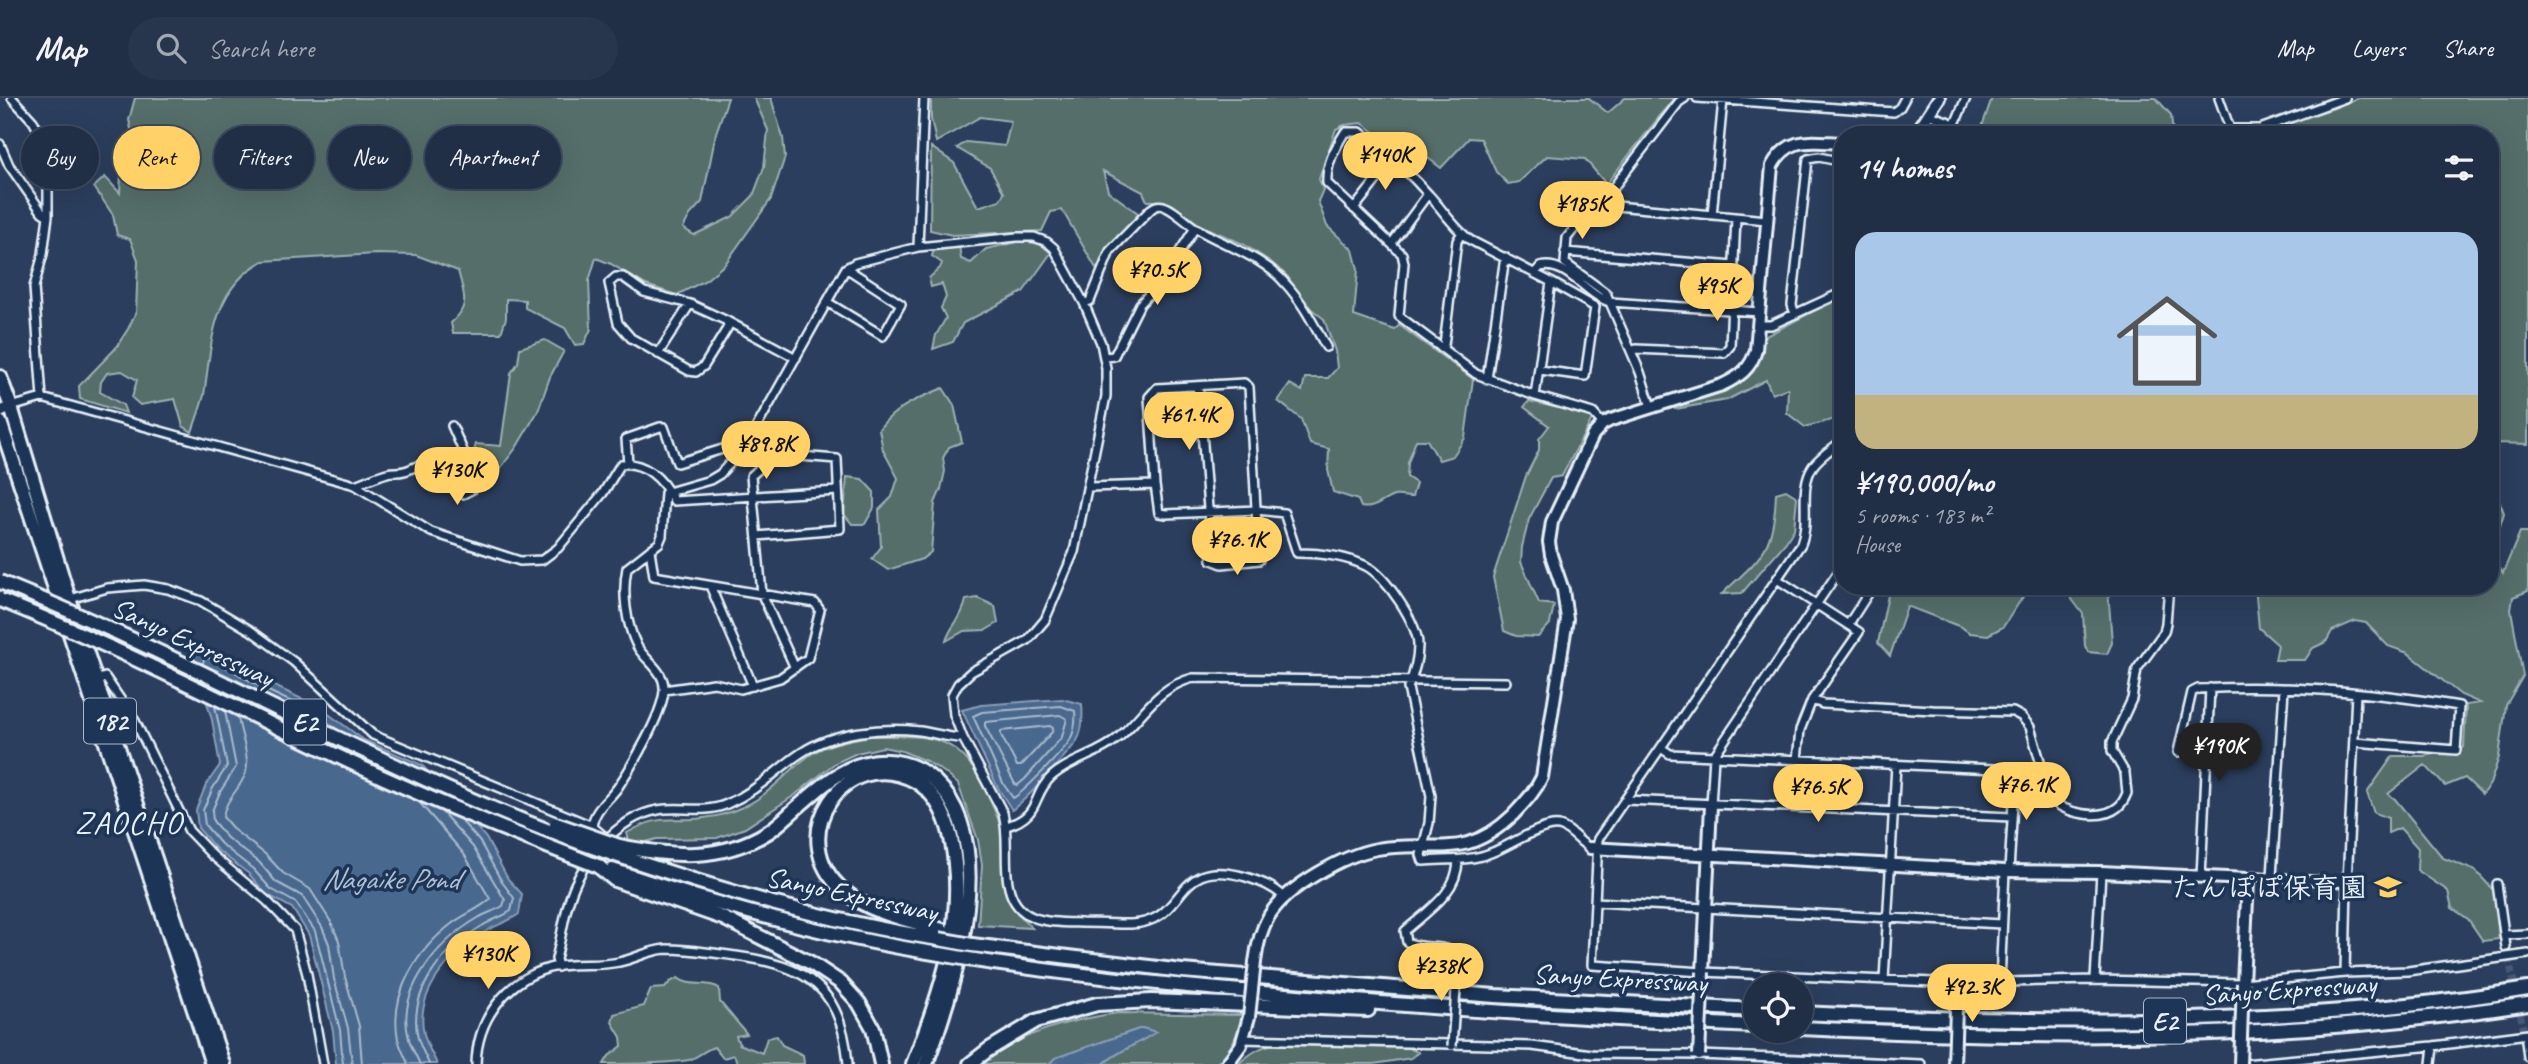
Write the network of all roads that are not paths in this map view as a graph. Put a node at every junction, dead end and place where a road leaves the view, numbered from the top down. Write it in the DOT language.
graph roads {
  1 [pos="924,98"];
  2 [pos="1685,98"];
  3 [pos="1697,98"];
  4 [pos="1905,98"];
  5 [pos="1939,98"];
  6 [pos="1966,98"];
  7 [pos="2219,98"];
  8 [pos="2345,98"];
  9 [pos="15,99"];
  10 [pos="1723,100"];
  11 [pos="1930,115"];
  12 [pos="1922,126"];
  13 [pos="2228,126"];
  14 [pos="2268,126"];
  15 [pos="1834,143"];
  16 [pos="0,144"];
  17 [pos="1393,159"];
  18 [pos="1834,160"];
  19 [pos="1428,194"];
  20 [pos="1354,209"];
  21 [pos="1605,210"];
  22 [pos="1712,215"];
  23 [pos="48,216"];
  24 [pos="1736,218"];
  25 [pos="1767,220"];
  26 [pos="1195,228"];
  27 [pos="1461,234"];
  28 [pos="1392,243"];
  29 [pos="918,247"];
  30 [pos="1565,252"];
  31 [pos="1505,257"];
  32 [pos="1734,266"];
  33 [pos="846,268"];
  34 [pos="1535,273"];
  35 [pos="1551,282"];
  36 [pos="1834,296"];
  37 [pos="827,302"];
  38 [pos="1610,302"];
  39 [pos="1084,303"];
  40 [pos="690,304"];
  41 [pos="1732,311"];
  42 [pos="1759,312"];
  43 [pos="1794,314"];
  44 [pos="727,321"];
  45 [pos="1758,325"];
  46 [pos="1326,347"];
  47 [pos="1441,348"];
  48 [pos="1631,351"];
  49 [pos="658,354"];
  50 [pos="1105,357"];
  51 [pos="796,358"];
  52 [pos="1540,370"];
  53 [pos="0,377"];
  54 [pos="1487,379"];
  55 [pos="1196,386"];
  56 [pos="1535,396"];
  57 [pos="42,398"];
  58 [pos="1651,407"];
  59 [pos="6,410"];
  60 [pos="0,422"];
  61 [pos="1603,424"];
  62 [pos="452,426"];
  63 [pos="746,446"];
  64 [pos="1834,447"];
  65 [pos="628,463"];
  66 [pos="355,485"];
  67 [pos="1155,485"];
  68 [pos="1088,487"];
  69 [pos="668,491"];
  70 [pos="838,491"];
  71 [pos="753,496"];
  72 [pos="1257,510"];
  73 [pos="1208,512"];
  74 [pos="757,536"];
  75 [pos="650,550"];
  76 [pos="1777,579"];
  77 [pos="1834,579"];
  78 [pos="0,582"];
  79 [pos="712,586"];
  80 [pos="762,594"];
  81 [pos="1867,595"];
  82 [pos="2168,595"];
  83 [pos="0,600"];
  84 [pos="64,601"];
  85 [pos="1817,605"];
  86 [pos="1848,625"];
  87 [pos="794,668"];
  88 [pos="1411,680"];
  89 [pos="92,681"];
  90 [pos="1506,681"];
  91 [pos="753,686"];
  92 [pos="2210,688"];
  93 [pos="2284,689"];
  94 [pos="664,690"];
  95 [pos="2356,693"];
  96 [pos="1812,700"];
  97 [pos="963,738"];
  98 [pos="2354,742"];
  99 [pos="1661,748"];
  100 [pos="2178,752"];
  101 [pos="1714,756"];
  102 [pos="1797,760"];
  103 [pos="1896,765"];
  104 [pos="1626,800"];
  105 [pos="1711,805"];
  106 [pos="1893,813"];
  107 [pos="2012,817"];
  108 [pos="592,826"];
  109 [pos="1007,826"];
  110 [pos="606,838"];
  111 [pos="1422,848"];
  112 [pos="1594,849"];
  113 [pos="616,850"];
  114 [pos="1708,856"];
  115 [pos="1458,860"];
  116 [pos="1890,865"];
  117 [pos="598,866"];
  118 [pos="2007,871"];
  119 [pos="2101,873"];
  120 [pos="2201,877"];
  121 [pos="2272,877"];
  122 [pos="2248,879"];
  123 [pos="2347,883"];
  124 [pos="2497,884"];
  125 [pos="1284,897"];
  126 [pos="1595,902"];
  127 [pos="1705,908"];
  128 [pos="1888,918"];
  129 [pos="2002,924"];
  130 [pos="941,934"];
  131 [pos="2528,934"];
  132 [pos="2504,935"];
  133 [pos="2506,947"];
  134 [pos="2528,954"];
  135 [pos="558,967"];
  136 [pos="1703,972"];
  137 [pos="2345,973"];
  138 [pos="1884,980"];
  139 [pos="2095,980"];
  140 [pos="2000,982"];
  141 [pos="1957,983"];
  142 [pos="2243,984"];
  143 [pos="2528,989"];
  144 [pos="2528,1004"];
  145 [pos="1743,1009"];
  146 [pos="1494,1011"];
  147 [pos="1813,1013"];
  148 [pos="1743,1025"];
  149 [pos="1813,1028"];
  150 [pos="2527,1037"];
  151 [pos="1243,1038"];
  152 [pos="1452,1046"];
  153 [pos="2433,1046"];
  154 [pos="1592,1054"];
  155 [pos="2528,1057"];
  156 [pos="1699,1060"];
  157 [pos="2303,1061"];
  158 [pos="212,1064"];
  159 [pos="223,1064"];
  160 [pos="323,1064"];
  161 [pos="475,1064"];
  162 [pos="848,1064"];
  163 [pos="881,1064"];
  164 [pos="913,1064"];
  165 [pos="926,1064"];
  166 [pos="970,1064"];
  167 [pos="1227,1064"];
  168 [pos="1589,1064"];
  169 [pos="1921,1064"];
  170 [pos="1954,1064"];
  171 [pos="2242,1064"];
  172 [pos="2431,1064"];
  1 -- 29 [label="street"];
  2 -- 21 [label="street"];
  3 -- 10 [label="street"];
  4 -- 10 [label="street"];
  5 -- 11 [label="street"];
  6 -- 11 [label="street"];
  7 -- 13 [label="street"];
  8 -- 14 [label="street"];
  9 -- 23 [label="street"];
  10 -- 22 [label="street"];
  11 -- 12 [label="street"];
  15 -- 25 [label="street"];
  16 -- 23 [label="street"];
  17 -- 19 [label="street"];
  17 -- 20 [label="street"];
  17 -- 20 [label="street"];
  18 -- 43 [label="street"];
  19 -- 27 [label="street"];
  19 -- 28 [label="street"];
  20 -- 28 [label="street"];
  21 -- 22 [label="street"];
  21 -- 30 [label="street"];
  22 -- 24 [label="street"];
  23 -- 57 [label="street"];
  24 -- 25 [label="street"];
  24 -- 32 [label="street"];
  25 -- 42 [label="street"];
  26 -- 39 [label="street"];
  26 -- 46 [label="street"];
  26 -- 50 [label="street"];
  27 -- 31 [label="street"];
  27 -- 47 [label="street"];
  28 -- 47 [label="street"];
  29 -- 33 [label="street"];
  29 -- 39 [label="street"];
  30 -- 32 [label="street"];
  30 -- 38 [label="street"];
  31 -- 34 [label="street"];
  31 -- 54 [label="street"];
  32 -- 41 [label="street"];
  33 -- 37 [label="street"];
  33 -- 37 [label="street"];
  34 -- 35 [label="street"];
  34 -- 38 [label="street"];
  35 -- 52 [label="street"];
  35 -- 52 [label="street"];
  36 -- 43 [label="street"];
  37 -- 51 [label="street"];
  38 -- 41 [label="street"];
  38 -- 48 [label="street"];
  39 -- 50 [label="street"];
  40 -- 44 [label="street"];
  40 -- 49 [label="street"];
  40 -- 49 [label="street"];
  41 -- 42 [label="street"];
  41 -- 48 [label="street"];
  42 -- 45 [label="street"];
  43 -- 45 [label="street"];
  44 -- 49 [label="street"];
  44 -- 51 [label="street"];
  45 -- 58 [label="street"];
  47 -- 54 [label="street"];
  48 -- 58 [label="street"];
  50 -- 68 [label="street"];
  51 -- 63 [label="street"];
  52 -- 56 [label="street"];
  53 -- 59 [label="highway, 182"];
  54 -- 56 [label="street"];
  55 -- 67 [label="street"];
  55 -- 72 [label="street"];
  55 -- 73 [label="street"];
  56 -- 61 [label="street"];
  57 -- 59 [label="street"];
  57 -- 66 [label="street"];
  58 -- 61 [label="street"];
  59 -- 84 [label="highway, 182"];
  60 -- 84 [label="highway, 182"];
  61 -- 111 [label="street"];
  62 -- 66 [label="street"];
  63 -- 65 [label="street"];
  63 -- 69 [label="street"];
  64 -- 76 [label="street"];
  65 -- 66 [label="street"];
  65 -- 69 [label="street"];
  67 -- 68 [label="street"];
  67 -- 73 [label="street"];
  68 -- 97 [label="street"];
  69 -- 71 [label="street"];
  69 -- 75 [label="street"];
  70 -- 71 [label="street"];
  70 -- 71 [label="street"];
  70 -- 74 [label="street"];
  71 -- 74 [label="street"];
  72 -- 73 [label="street"];
  72 -- 73 [label="street"];
  72 -- 88 [label="street"];
  74 -- 80 [label="street"];
  75 -- 79 [label="street"];
  75 -- 94 [label="street"];
  76 -- 85 [label="street"];
  76 -- 99 [label="street"];
  77 -- 85 [label="street"];
  78 -- 113 [label="highway, Sanyo Expressway / E2, bridge"];
  79 -- 80 [label="street"];
  79 -- 91 [label="street"];
  80 -- 87 [label="street"];
  80 -- 87 [label="street"];
  81 -- 86 [label="street"];
  82 -- 96 [label="street"];
  83 -- 117 [label="highway, Sanyo Expressway / E2, bridge"];
  84 -- 89 [label="highway, 182"];
  84 -- 108 [label="street"];
  85 -- 86 [label="street"];
  85 -- 101 [label="street"];
  86 -- 96 [label="street"];
  87 -- 91 [label="street"];
  88 -- 90 [label="street"];
  88 -- 109 [label="street"];
  88 -- 111 [label="street"];
  89 -- 158 [label="highway, 182"];
  89 -- 159 [label="highway, 182"];
  89 -- 160 [label="street"];
  91 -- 94 [label="street"];
  92 -- 93 [label="street"];
  92 -- 100 [label="street"];
  92 -- 120 [label="street"];
  93 -- 95 [label="street"];
  93 -- 121 [label="street"];
  94 -- 108 [label="street"];
  95 -- 98 [label="street"];
  95 -- 98 [label="street"];
  96 -- 102 [label="street"];
  97 -- 109 [label="street"];
  97 -- 110 [label="street"];
  98 -- 123 [label="street"];
  99 -- 101 [label="street"];
  99 -- 104 [label="street"];
  101 -- 102 [label="street"];
  101 -- 105 [label="street"];
  102 -- 103 [label="street"];
  103 -- 106 [label="street"];
  103 -- 107 [label="street"];
  104 -- 105 [label="street"];
  104 -- 112 [label="street"];
  105 -- 106 [label="street"];
  105 -- 114 [label="street"];
  106 -- 107 [label="street"];
  106 -- 116 [label="street"];
  107 -- 118 [label="street"];
  108 -- 110 [label="street"];
  109 -- 125 [label="street"];
  110 -- 135 [label="street"];
  111 -- 115 [label="street"];
  111 -- 125 [label="street"];
  112 -- 114 [label="street"];
  112 -- 115 [label="street"];
  112 -- 126 [label="street"];
  113 -- 130 [label="highway, Sanyo Expressway / E2"];
  113 -- 165 [label="highway"];
  114 -- 116 [label="street"];
  114 -- 127 [label="street"];
  115 -- 152 [label="street, bridge"];
  116 -- 118 [label="street"];
  116 -- 128 [label="street"];
  117 -- 146 [label="highway, Sanyo Expressway / E2, bridge"];
  117 -- 163 [label="highway"];
  118 -- 119 [label="street"];
  118 -- 129 [label="street"];
  119 -- 120 [label="street"];
  119 -- 139 [label="street"];
  120 -- 122 [label="street"];
  121 -- 122 [label="street"];
  121 -- 123 [label="street"];
  122 -- 142 [label="street"];
  123 -- 137 [label="street"];
  124 -- 132 [label="street"];
  125 -- 151 [label="street, bridge"];
  126 -- 127 [label="street"];
  126 -- 136 [label="street"];
  127 -- 128 [label="street"];
  127 -- 136 [label="street"];
  128 -- 129 [label="street"];
  128 -- 138 [label="street"];
  129 -- 140 [label="street"];
  130 -- 145 [label="highway, Sanyo Expressway"];
  130 -- 164 [label="highway"];
  131 -- 132 [label="street"];
  132 -- 133 [label="street"];
  134 -- 137 [label="street"];
  135 -- 161 [label="street"];
  135 -- 162 [label="street"];
  136 -- 138 [label="street"];
  136 -- 156 [label="street, bridge"];
  137 -- 142 [label="street"];
  138 -- 141 [label="street"];
  139 -- 140 [label="street"];
  139 -- 142 [label="street"];
  140 -- 141 [label="street"];
  141 -- 170 [label="street, bridge"];
  142 -- 171 [label="street, bridge"];
  143 -- 147 [label="highway, Sanyo Expressway / E2"];
  144 -- 149 [label="highway, Sanyo Expressway / E2"];
  146 -- 148 [label="highway, Sanyo Expressway / E2"];
  146 -- 166 [label="highway"];
  150 -- 153 [label="street"];
  150 -- 155 [label="street"];
  151 -- 152 [label="street"];
  151 -- 167 [label="street"];
  152 -- 154 [label="street"];
  153 -- 157 [label="street"];
  153 -- 172 [label="street"];
  154 -- 156 [label="street"];
  154 -- 168 [label="street"];
  156 -- 169 [label="street"];
  157 -- 171 [label="street"];
}
